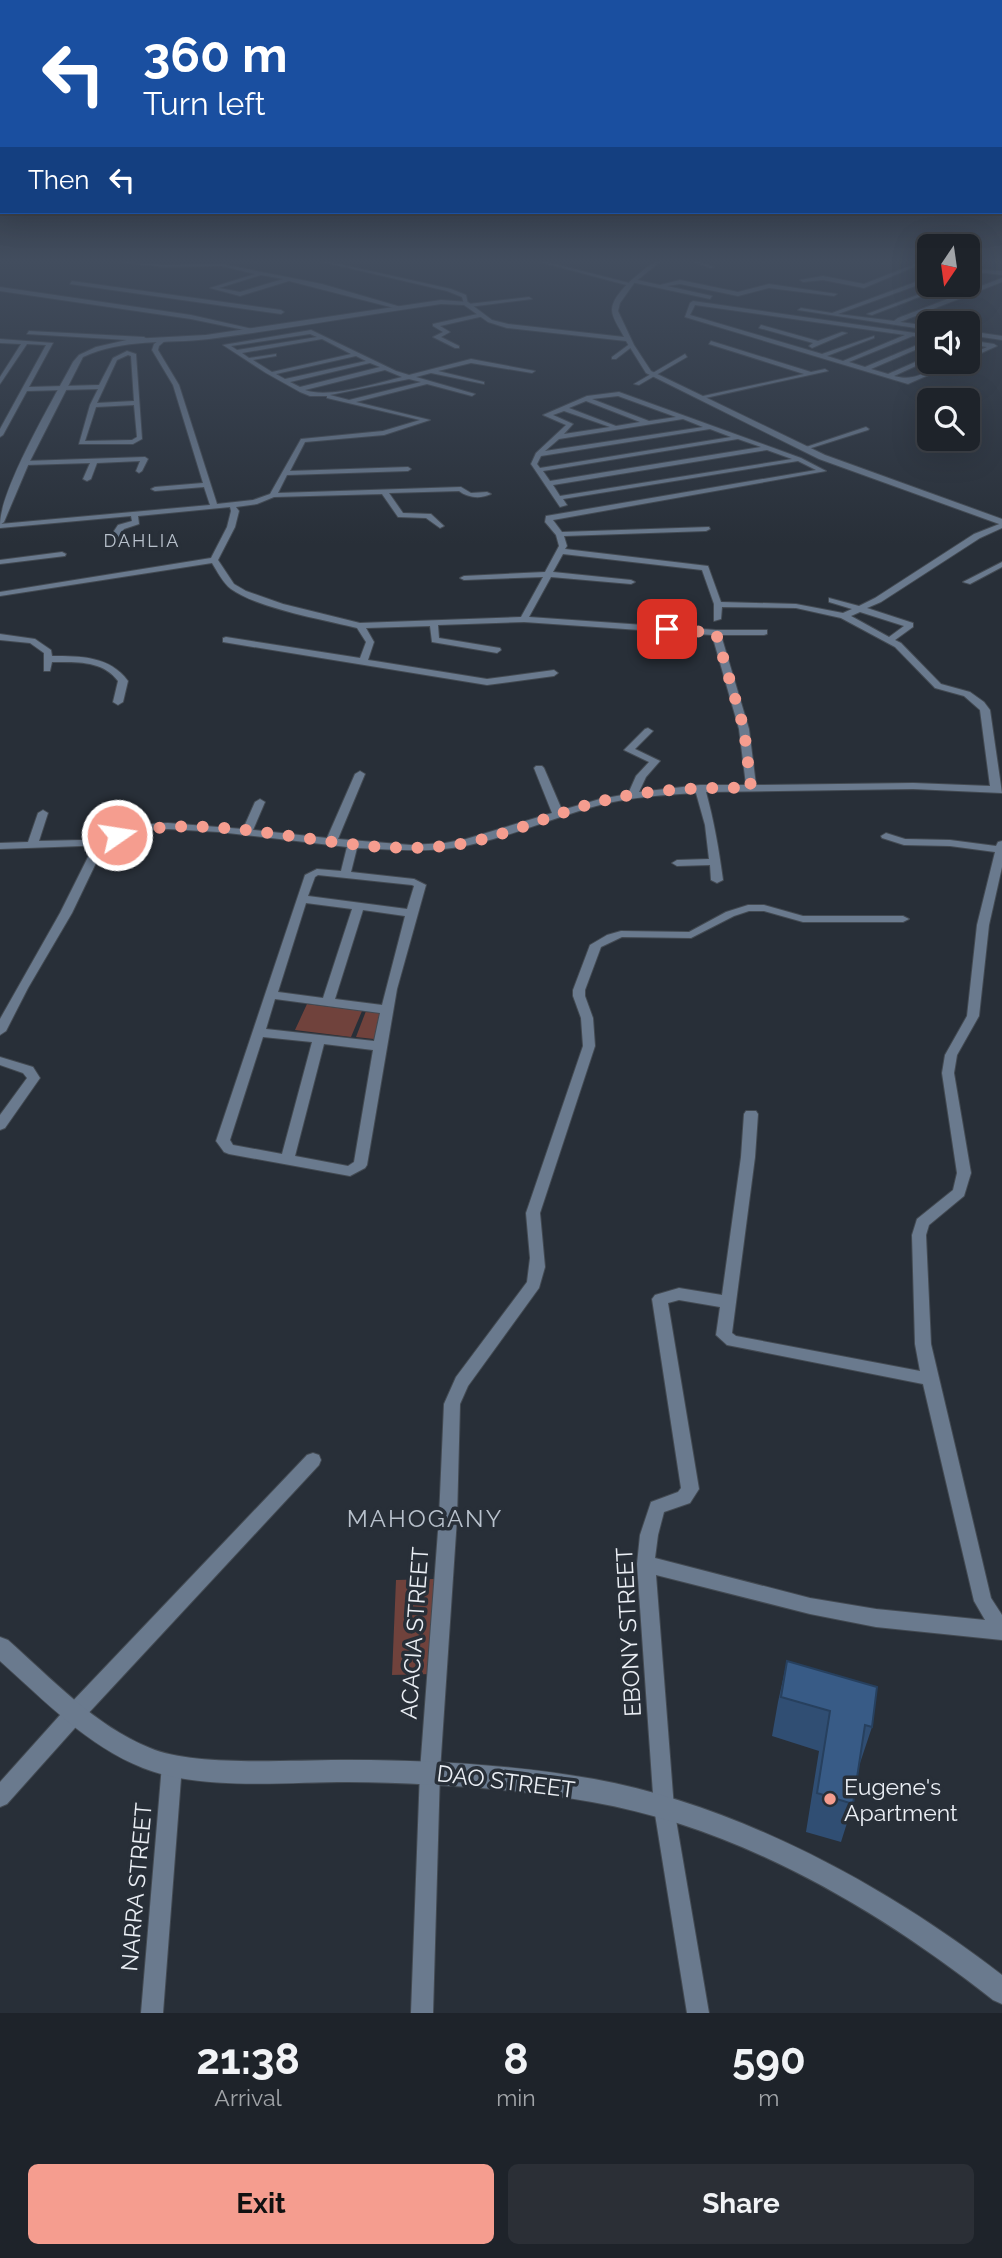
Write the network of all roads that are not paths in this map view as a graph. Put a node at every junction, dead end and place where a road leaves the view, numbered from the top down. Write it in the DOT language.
graph roads {
  1 [pos="16,356"];
  2 [pos="42,356"];
  3 [pos="81,356"];
  4 [pos="124,356"];
  5 [pos="132,356"];
  6 [pos="159,356"];
  7 [pos="244,356"];
  8 [pos="268,356"];
  9 [pos="349,356"];
  10 [pos="361,356"];
  11 [pos="637,356"];
  12 [pos="685,356"];
  13 [pos="753,356"];
  14 [pos="827,356"];
  15 [pos="859,356"];
  16 [pos="894,356"];
  17 [pos="250,359"];
  18 [pos="284,360"];
  19 [pos="371,361"];
  20 [pos="845,362"];
  21 [pos="917,363"];
  22 [pos="261,366"];
  23 [pos="385,368"];
  24 [pos="866,369"];
  25 [pos="428,371"];
  26 [pos="532,371"];
  27 [pos="825,371"];
  28 [pos="274,373"];
  29 [pos="811,374"];
  30 [pos="927,374"];
  31 [pos="654,375"];
  32 [pos="407,376"];
  33 [pos="888,376"];
  34 [pos="286,381"];
  35 [pos="0,382"];
  36 [pos="428,382"];
  37 [pos="482,383"];
  38 [pos="637,384"];
  39 [pos="103,387"];
  40 [pos="63,388"];
  41 [pos="24,389"];
  42 [pos="299,389"];
  43 [pos="472,394"];
  44 [pos="324,396"];
  45 [pos="586,398"];
  46 [pos="703,398"];
  47 [pos="348,402"];
  48 [pos="137,403"];
  49 [pos="93,405"];
  50 [pos="563,408"];
  51 [pos="683,418"];
  52 [pos="649,423"];
  53 [pos="616,428"];
  54 [pos="711,428"];
  55 [pos="866,429"];
  56 [pos="0,435"];
  57 [pos="557,437"];
  58 [pos="737,438"];
  59 [pos="767,448"];
  60 [pos="806,448"];
  61 [pos="538,454"];
  62 [pos="822,457"];
  63 [pos="799,459"];
  64 [pos="95,460"];
  65 [pos="25,463"];
  66 [pos="408,468"];
  67 [pos="539,470"];
  68 [pos="139,471"];
  69 [pos="284,473"];
  70 [pos="87,479"];
  71 [pos="547,484"];
  72 [pos="207,485"];
  73 [pos="155,489"];
  74 [pos="384,491"];
  75 [pos="487,494"];
  76 [pos="273,495"];
  77 [pos="558,498"];
  78 [pos="232,505"];
  79 [pos="214,507"];
  80 [pos="569,514"];
  81 [pos="134,515"];
  82 [pos="0,524"];
  83 [pos="1002,524"];
  84 [pos="440,526"];
  85 [pos="704,533"];
  86 [pos="114,537"];
  87 [pos="561,537"];
  88 [pos="561,551"];
  89 [pos="62,554"];
  90 [pos="214,560"];
  91 [pos="0,562"];
  92 [pos="1002,564"];
  93 [pos="549,574"];
  94 [pos="464,578"];
  95 [pos="631,582"];
  96 [pos="967,582"];
  97 [pos="0,594"];
  98 [pos="832,600"];
  99 [pos="719,604"];
  100 [pos="862,609"];
  101 [pos="844,616"];
  102 [pos="524,619"];
  103 [pos="717,619"];
  104 [pos="434,622"];
  105 [pos="360,626"];
  106 [pos="764,632"];
  107 [pos="716,633"];
  108 [pos="0,637"];
  109 [pos="226,640"];
  110 [pos="890,640"];
  111 [pos="496,650"];
  112 [pos="363,661"];
  113 [pos="554,673"];
  114 [pos="118,702"];
  115 [pos="648,730"];
  116 [pos="539,768"];
  117 [pos="360,774"];
  118 [pos="700,788"];
  119 [pos="751,788"];
  120 [pos="999,790"];
  121 [pos="632,796"];
  122 [pos="260,802"];
  123 [pos="43,813"];
  124 [pos="558,814"];
  125 [pos="247,832"];
  126 [pos="886,836"];
  127 [pos="102,839"];
  128 [pos="331,842"];
  129 [pos="353,844"];
  130 [pos="32,845"];
  131 [pos="0,846"];
  132 [pos="1001,846"];
  133 [pos="715,862"];
  134 [pos="677,863"];
  135 [pos="345,875"];
  136 [pos="717,880"];
  137 [pos="302,900"];
  138 [pos="358,907"];
  139 [pos="411,912"];
  140 [pos="904,919"];
  141 [pos="271,995"];
  142 [pos="327,1002"];
  143 [pos="388,1010"];
  144 [pos="0,1031"];
  145 [pos="258,1031"];
  146 [pos="319,1040"];
  147 [pos="378,1046"];
  148 [pos="0,1061"];
  149 [pos="751,1114"];
  150 [pos="0,1125"];
  151 [pos="287,1159"];
  152 [pos="728,1302"];
  153 [pos="930,1379"];
  154 [pos="313,1460"];
  155 [pos="646,1564"];
  156 [pos="1001,1631"];
  157 [pos="0,1647"];
  158 [pos="76,1713"];
  159 [pos="172,1765"];
  160 [pos="430,1771"];
  161 [pos="0,1797"];
  162 [pos="664,1808"];
  163 [pos="1002,1990"];
  164 [pos="152,2013"];
  165 [pos="422,2013"];
  166 [pos="698,2013"];
  1 -- 35 [label="street"];
  2 -- 41 [label="street"];
  3 -- 40 [label="street"];
  4 -- 39 [label="street"];
  5 -- 48 [label="street"];
  6 -- 72 [label="street"];
  7 -- 17 [label="street"];
  8 -- 17 [label="street"];
  9 -- 28 [label="street"];
  10 -- 19 [label="street"];
  11 -- 31 [label="street"];
  12 -- 31 [label="street"];
  13 -- 29 [label="street"];
  14 -- 20 [label="street"];
  15 -- 20 [label="street"];
  16 -- 24 [label="street"];
  17 -- 22 [label="street"];
  18 -- 22 [label="street"];
  19 -- 23 [label="street"];
  19 -- 34 [label="street"];
  20 -- 24 [label="street"];
  21 -- 33 [label="street"];
  22 -- 28 [label="street"];
  23 -- 32 [label="street"];
  23 -- 42 [label="street"];
  24 -- 33 [label="street"];
  25 -- 26 [label="street"];
  25 -- 32 [label="street"];
  25 -- 37 [label="street"];
  27 -- 29 [label="street"];
  28 -- 34 [label="street"];
  29 -- 46 [label="street"];
  30 -- 33 [label="street"];
  31 -- 38 [label="street"];
  31 -- 46 [label="street"];
  32 -- 36 [label="street"];
  32 -- 44 [label="street"];
  34 -- 42 [label="street"];
  36 -- 43 [label="street"];
  36 -- 47 [label="street"];
  39 -- 40 [label="street"];
  39 -- 49 [label="street"];
  40 -- 41 [label="street"];
  40 -- 65 [label="street"];
  41 -- 56 [label="street"];
  42 -- 44 [label="street"];
  44 -- 47 [label="street"];
  45 -- 50 [label="street"];
  45 -- 51 [label="street"];
  45 -- 52 [label="street"];
  46 -- 60 [label="street"];
  47 -- 69 [label="street"];
  48 -- 49 [label="street"];
  48 -- 49 [label="street"];
  50 -- 53 [label="street"];
  50 -- 57 [label="street"];
  51 -- 52 [label="street"];
  51 -- 54 [label="street"];
  52 -- 53 [label="street"];
  53 -- 57 [label="street"];
  54 -- 58 [label="street"];
  54 -- 61 [label="street"];
  55 -- 60 [label="street"];
  57 -- 61 [label="street"];
  58 -- 59 [label="street"];
  58 -- 67 [label="street"];
  59 -- 63 [label="street"];
  59 -- 71 [label="street"];
  60 -- 62 [label="street"];
  61 -- 67 [label="street"];
  62 -- 63 [label="street"];
  62 -- 83 [label="street"];
  63 -- 77 [label="street"];
  63 -- 80 [label="street"];
  64 -- 65 [label="street"];
  64 -- 68 [label="street"];
  64 -- 70 [label="street"];
  65 -- 82 [label="street"];
  66 -- 69 [label="street"];
  67 -- 71 [label="street"];
  69 -- 76 [label="street"];
  71 -- 77 [label="street"];
  72 -- 73 [label="street"];
  72 -- 79 [label="street"];
  74 -- 75 [label="street"];
  74 -- 76 [label="street"];
  74 -- 84 [label="street"];
  76 -- 78 [label="street"];
  77 -- 80 [label="street"];
  78 -- 79 [label="street"];
  78 -- 90 [label="street"];
  79 -- 81 [label="street"];
  80 -- 87 [label="street"];
  81 -- 82 [label="street"];
  81 -- 86 [label="street"];
  83 -- 100 [label="street"];
  85 -- 87 [label="street"];
  87 -- 88 [label="street"];
  88 -- 93 [label="street"];
  88 -- 99 [label="street"];
  89 -- 91 [label="street"];
  90 -- 97 [label="street"];
  90 -- 105 [label="street"];
  92 -- 96 [label="street"];
  93 -- 94 [label="street"];
  93 -- 95 [label="street"];
  93 -- 102 [label="street"];
  98 -- 100 [label="street"];
  99 -- 101 [label="street"];
  99 -- 103 [label="street"];
  100 -- 101 [label="street"];
  100 -- 110 [label="street"];
  101 -- 110 [label="street"];
  102 -- 104 [label="street"];
  102 -- 107 [label="street"];
  104 -- 105 [label="street"];
  104 -- 111 [label="street"];
  105 -- 112 [label="street"];
  106 -- 107 [label="street"];
  107 -- 119 [label="street"];
  108 -- 114 [label="street"];
  109 -- 112 [label="street"];
  110 -- 120 [label="street"];
  112 -- 113 [label="street"];
  115 -- 121 [label="street"];
  116 -- 124 [label="street"];
  117 -- 128 [label="street"];
  118 -- 119 [label="street"];
  118 -- 121 [label="street"];
  118 -- 133 [label="street"];
  119 -- 120 [label="street"];
  121 -- 124 [label="street"];
  122 -- 125 [label="street"];
  123 -- 130 [label="street"];
  124 -- 129 [label="street"];
  125 -- 127 [label="street"];
  125 -- 128 [label="street"];
  126 -- 132 [label="street"];
  127 -- 130 [label="street"];
  127 -- 144 [label="street"];
  128 -- 129 [label="street"];
  129 -- 135 [label="street"];
  130 -- 131 [label="street"];
  132 -- 153 [label="street"];
  133 -- 134 [label="street"];
  133 -- 136 [label="street"];
  135 -- 137 [label="street"];
  135 -- 139 [label="street"];
  137 -- 138 [label="street"];
  137 -- 141 [label="street"];
  138 -- 139 [label="street"];
  138 -- 142 [label="street"];
  139 -- 143 [label="street"];
  140 -- 160 [label="street, ACACIA STREET"];
  141 -- 142 [label="street"];
  141 -- 145 [label="street"];
  142 -- 143 [label="street"];
  143 -- 147 [label="street"];
  145 -- 146 [label="street"];
  145 -- 151 [label="street"];
  146 -- 147 [label="street"];
  146 -- 151 [label="street"];
  147 -- 151 [label="street"];
  148 -- 150 [label="street"];
  149 -- 152 [label="street"];
  152 -- 153 [label="street"];
  152 -- 155 [label="street, EBONY STREET"];
  153 -- 156 [label="street"];
  154 -- 158 [label="street"];
  155 -- 156 [label="street"];
  155 -- 162 [label="street, EBONY STREET"];
  157 -- 158 [label="street, DAO STREET"];
  158 -- 159 [label="street, DAO STREET"];
  158 -- 161 [label="street"];
  159 -- 160 [label="street, DAO STREET"];
  159 -- 164 [label="street, NARRA STREET"];
  160 -- 162 [label="street, DAO STREET"];
  160 -- 165 [label="street, ACACIA STREET"];
  162 -- 163 [label="street, DAO STREET"];
  162 -- 166 [label="street, EBONY STREET"];
}
